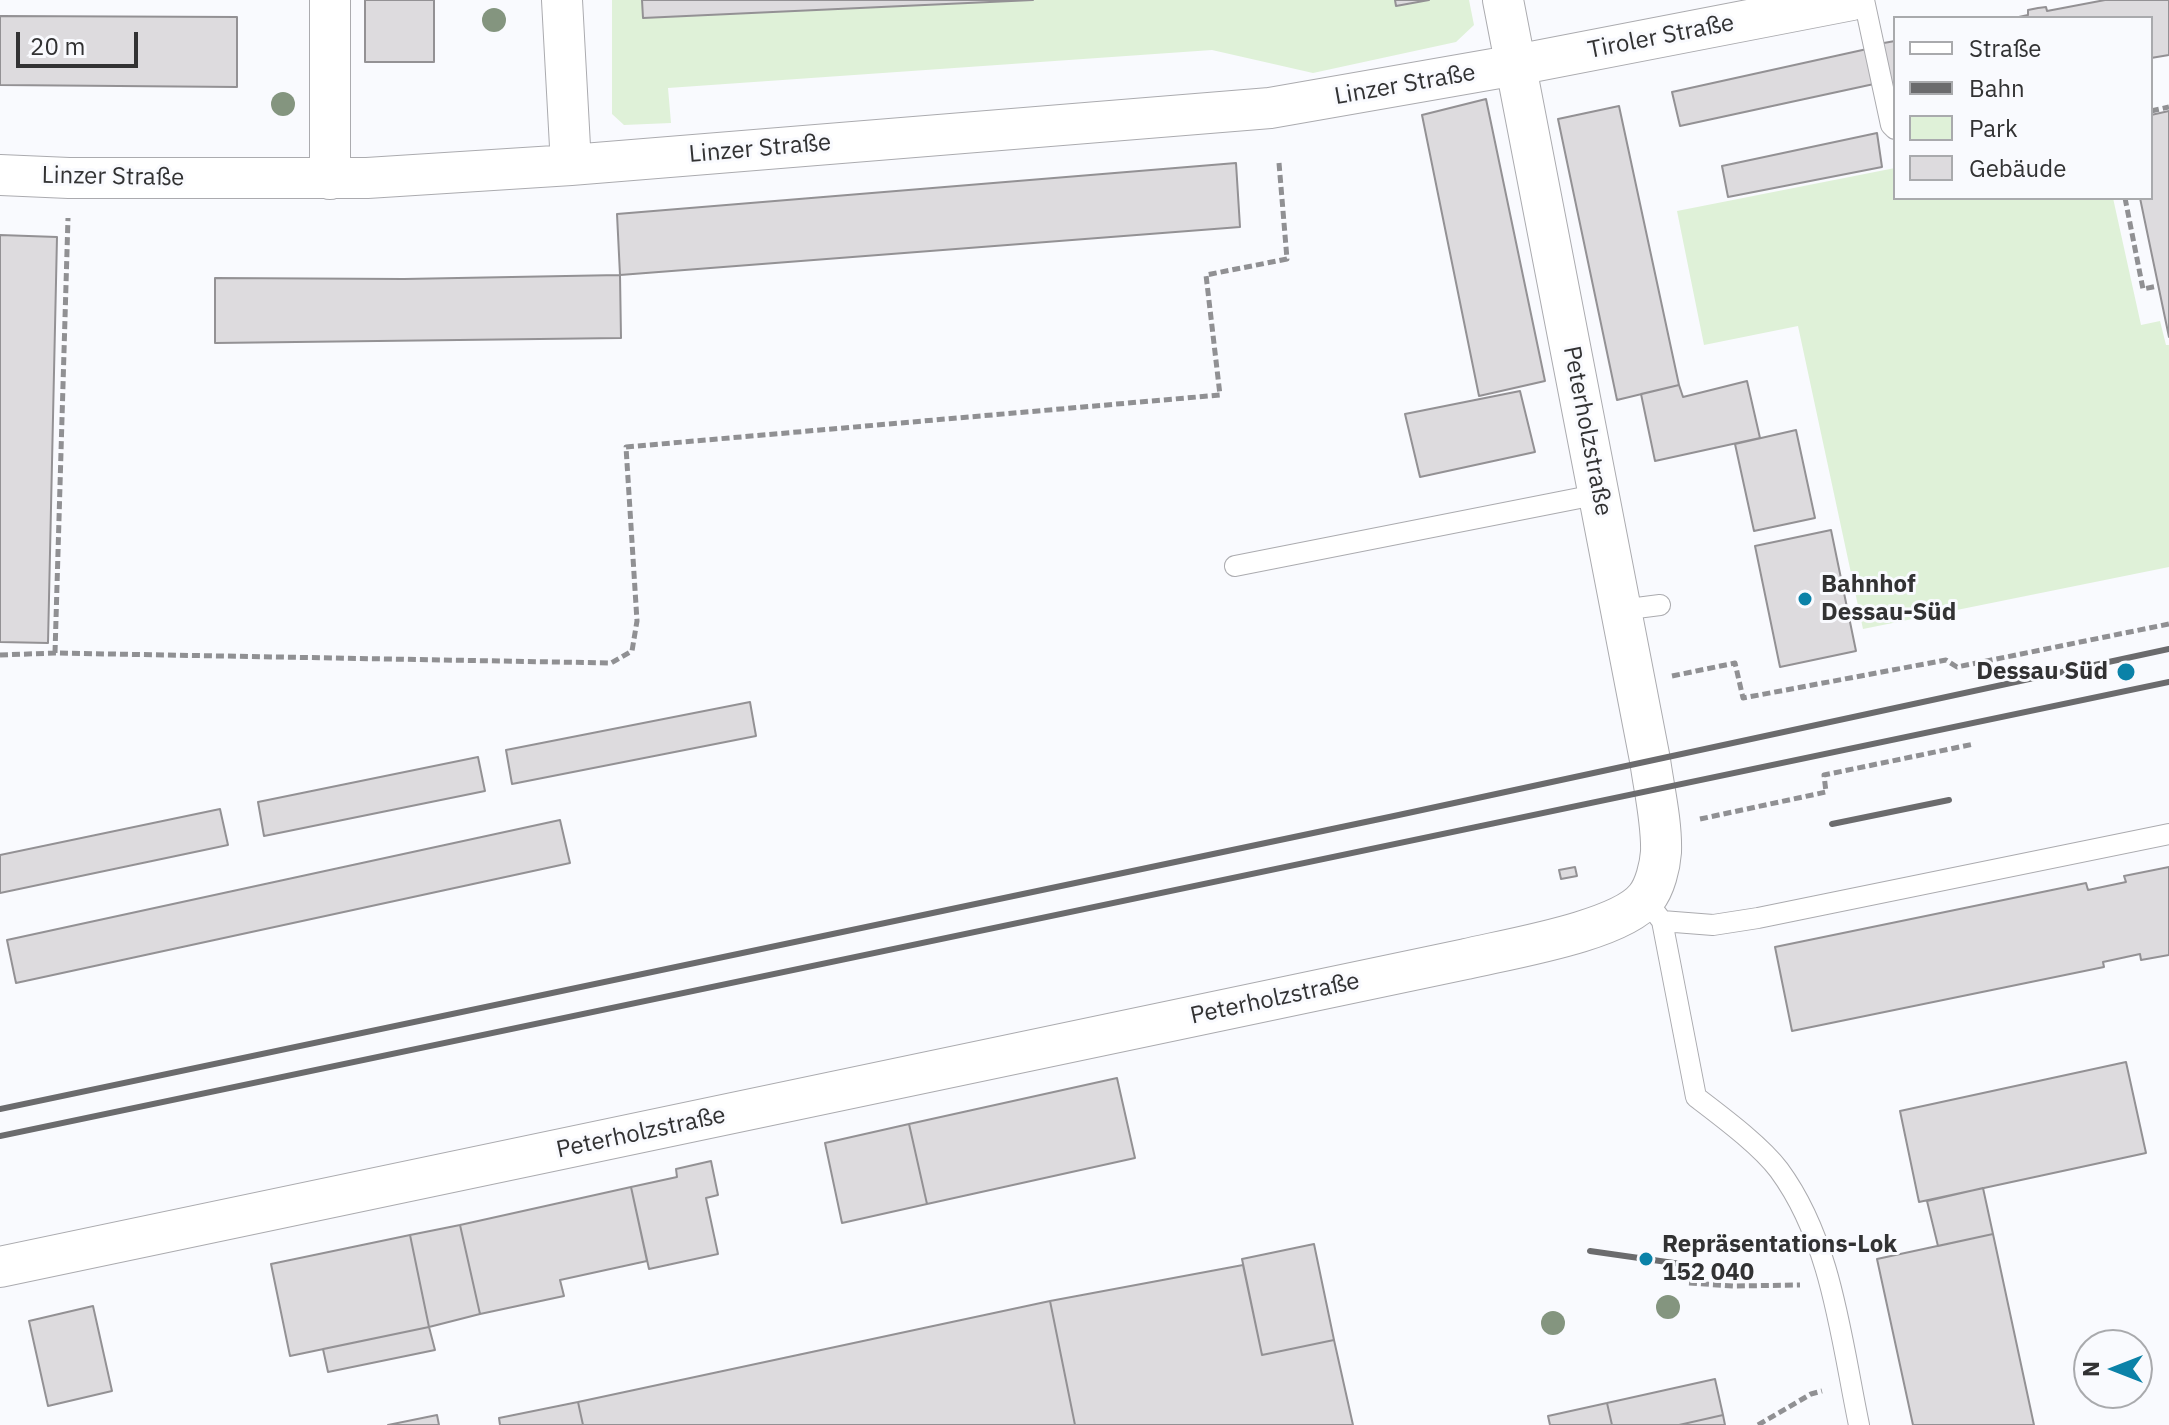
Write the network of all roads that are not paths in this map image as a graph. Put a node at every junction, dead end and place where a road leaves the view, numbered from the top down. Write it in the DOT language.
graph roads {
  1 [pos="330,0"];
  2 [pos="562,0"];
  3 [pos="1503,0"];
  4 [pos="1852,0"];
  5 [pos="1864,0"];
  6 [pos="1516,65"];
  7 [pos="1893,127"];
  8 [pos="571,165"];
  9 [pos="0,175"];
  10 [pos="330,179"];
  11 [pos="1600,494"];
  12 [pos="1235,566"];
  13 [pos="1660,605"];
  14 [pos="1621,610"];
  15 [pos="2169,834"];
  16 [pos="1654,910"];
  17 [pos="0,1267"];
  18 [pos="1859,1425"];
  1 -- 10 [label="street"];
  2 -- 8 [label="street"];
  3 -- 6 [label="street, Peterholzstraße"];
  4 -- 6 [label="street, Tiroler Straße"];
  5 -- 7 [label="lane"];
  6 -- 8 [label="street, Linzer Straße"];
  6 -- 11 [label="street, Peterholzstraße"];
  8 -- 10 [label="street, Linzer Straße"];
  9 -- 10 [label="street, Linzer Straße"];
  11 -- 12 [label="lane"];
  11 -- 14 [label="street, Peterholzstraße"];
  13 -- 14 [label="lane"];
  14 -- 16 [label="street, Peterholzstraße"];
  15 -- 16 [label="lane"];
  16 -- 17 [label="street, Peterholzstraße"];
  16 -- 18 [label="lane"];
}
